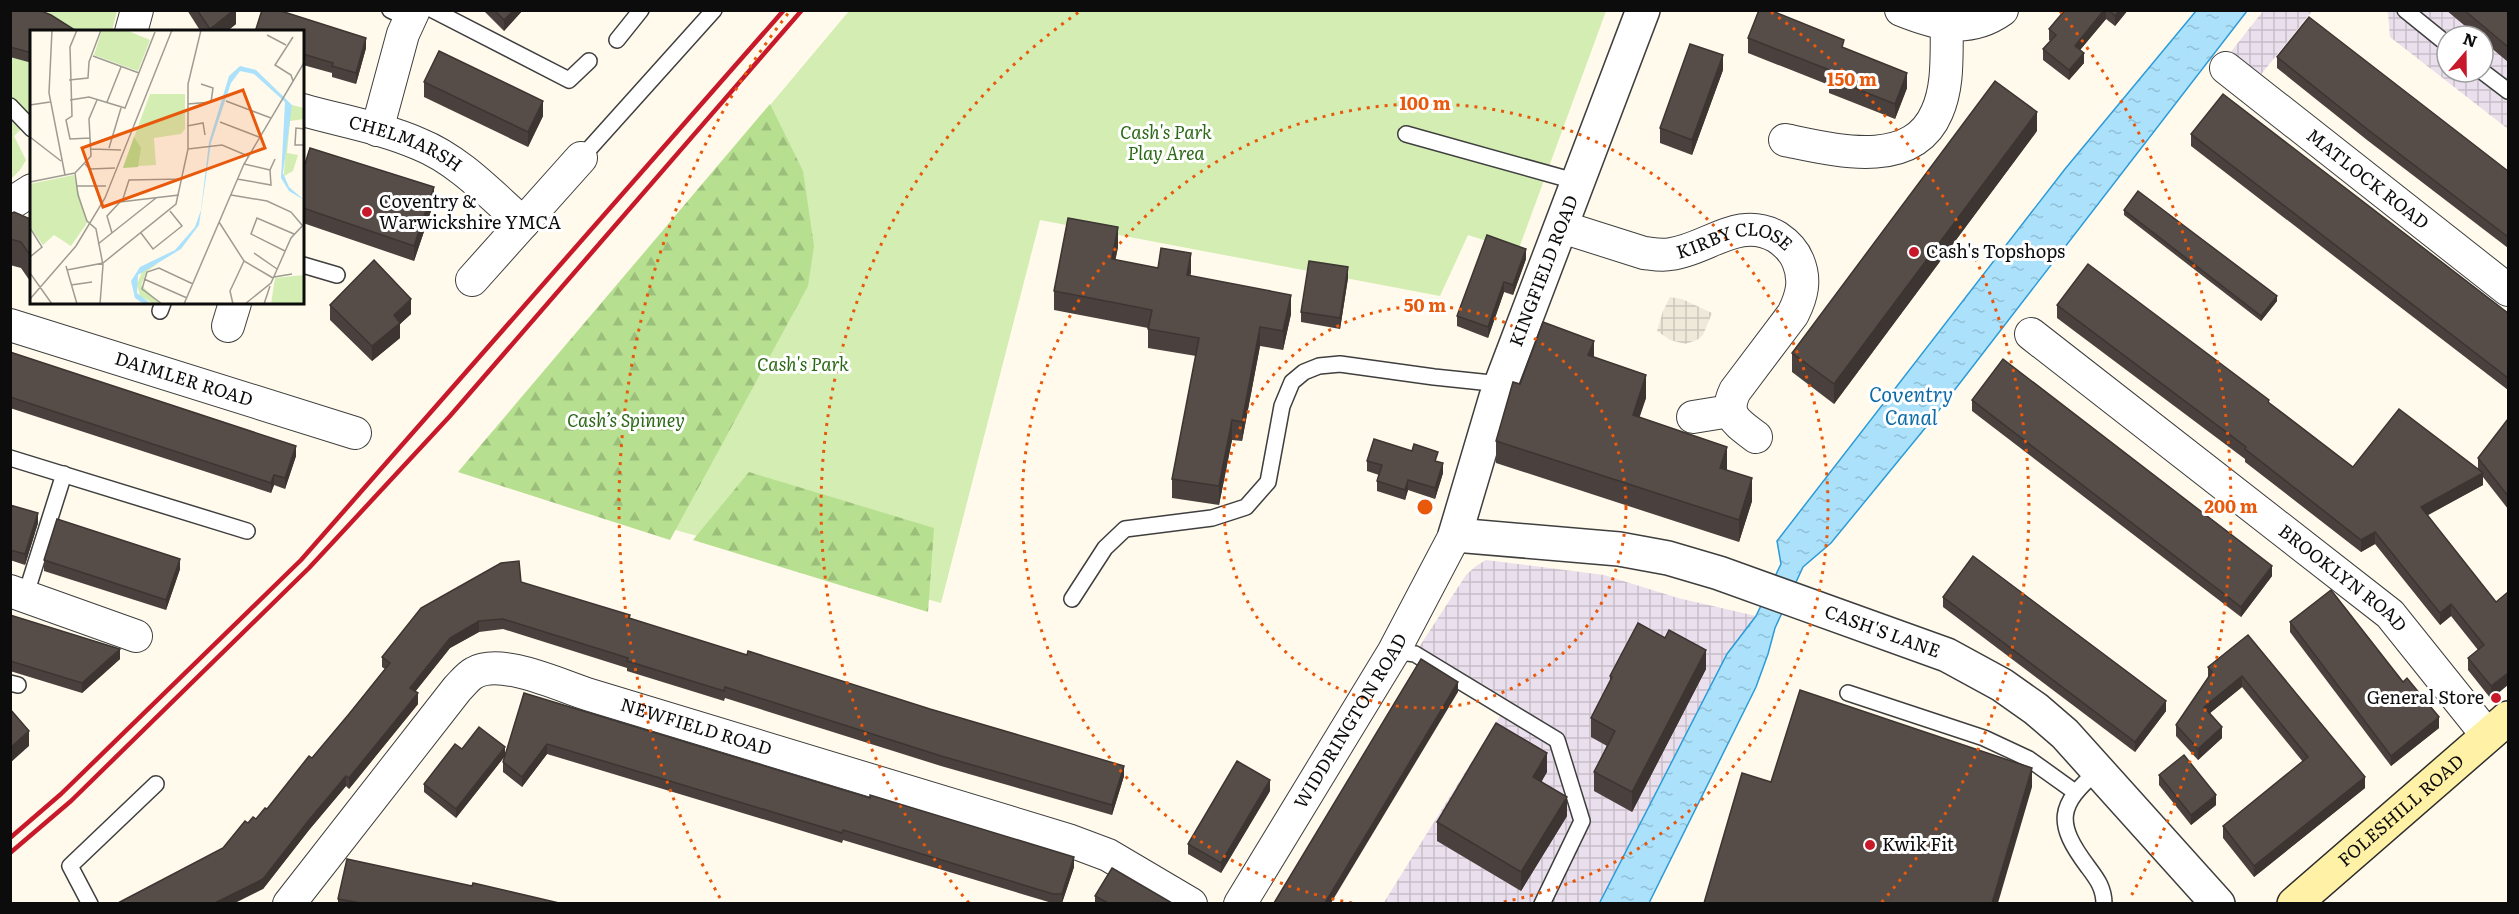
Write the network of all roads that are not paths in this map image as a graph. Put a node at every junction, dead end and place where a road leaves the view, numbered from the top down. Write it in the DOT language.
graph roads {
  1 [pos="137,10"];
  2 [pos="641,10"];
  3 [pos="714,10"];
  4 [pos="1643,10"];
  5 [pos="1901,10"];
  6 [pos="2002,10"];
  7 [pos="2406,10"];
  8 [pos="411,13"];
  9 [pos="1947,26"];
  10 [pos="132,30"];
  11 [pos="2435,34"];
  12 [pos="617,40"];
  13 [pos="589,61"];
  14 [pos="2226,68"];
  15 [pos="2495,82"];
  16 [pos="2508,92"];
  17 [pos="10,106"];
  18 [pos="304,110"];
  19 [pos="30,127"];
  20 [pos="377,130"];
  21 [pos="1406,134"];
  22 [pos="1785,140"];
  23 [pos="581,158"];
  24 [pos="1578,182"];
  25 [pos="30,191"];
  26 [pos="10,204"];
  27 [pos="523,223"];
  28 [pos="1562,227"];
  29 [pos="304,265"];
  30 [pos="337,275"];
  31 [pos="472,280"];
  32 [pos="2508,290"];
  33 [pos="10,325"];
  34 [pos="2031,334"];
  35 [pos="1502,384"];
  36 [pos="1730,411"];
  37 [pos="1693,417"];
  38 [pos="355,432"];
  39 [pos="1756,437"];
  40 [pos="10,458"];
  41 [pos="64,474"];
  42 [pos="247,531"];
  43 [pos="1455,535"];
  44 [pos="18,594"];
  45 [pos="1072,599"];
  46 [pos="136,636"];
  47 [pos="1394,651"];
  48 [pos="1848,693"];
  49 [pos="2498,727"];
  50 [pos="2099,770"];
  51 [pos="156,784"];
  52 [pos="2074,792"];
  53 [pos="90,903"];
  54 [pos="289,903"];
  55 [pos="1191,903"];
  56 [pos="1240,903"];
  57 [pos="1542,903"];
  58 [pos="2104,903"];
  59 [pos="2218,903"];
  60 [pos="2294,903"];
  1 -- 10 [label="street"];
  2 -- 12 [label="lane"];
  3 -- 23 [label="lane"];
  4 -- 24 [label="street, KINGFIELD ROAD"];
  5 -- 9 [label="street"];
  6 -- 9 [label="street"];
  7 -- 11 [label="lane"];
  8 -- 13 [label="lane"];
  8 -- 20 [label="street"];
  9 -- 22 [label="street"];
  14 -- 32 [label="street, MATLOCK ROAD"];
  15 -- 16 [label="lane"];
  17 -- 19 [label="lane"];
  18 -- 20 [label="street, CHELMARSH"];
  20 -- 27 [label="street, CHELMARSH"];
  21 -- 24 [label="lane"];
  23 -- 27 [label="street"];
  24 -- 28 [label="street, KINGFIELD ROAD"];
  25 -- 26 [label="street"];
  27 -- 31 [label="street"];
  28 -- 35 [label="street, KINGFIELD ROAD"];
  28 -- 36 [label="street, KIRBY CLOSE"];
  29 -- 30 [label="lane"];
  33 -- 38 [label="street, DAIMLER ROAD"];
  34 -- 49 [label="street, BROOKLYN ROAD"];
  35 -- 43 [label="street, KINGFIELD ROAD"];
  35 -- 45 [label="lane"];
  36 -- 37 [label="street"];
  36 -- 39 [label="street"];
  40 -- 41 [label="lane"];
  41 -- 42 [label="lane"];
  41 -- 44 [label="lane"];
  43 -- 47 [label="street, WIDDRINGTON ROAD"];
  43 -- 50 [label="street, CASH'S LANE"];
  44 -- 46 [label="street"];
  47 -- 56 [label="street, WIDDRINGTON ROAD"];
  47 -- 57 [label="lane"];
  48 -- 52 [label="lane"];
  49 -- 60 [label="main road, FOLESHILL ROAD"];
  50 -- 52 [label="lane"];
  50 -- 59 [label="street, CASH'S LANE"];
  51 -- 53 [label="lane"];
  52 -- 58 [label="lane"];
  54 -- 55 [label="street, NEWFIELD ROAD"];
}
